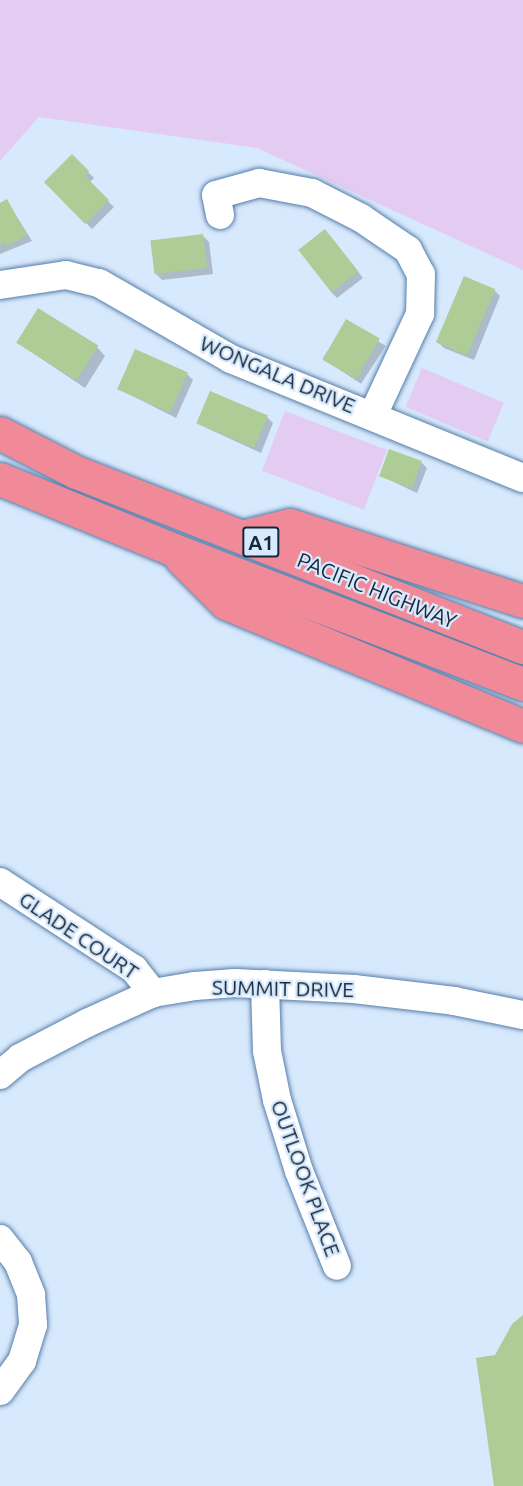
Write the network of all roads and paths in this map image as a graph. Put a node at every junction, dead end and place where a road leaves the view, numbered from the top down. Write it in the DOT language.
graph roads {
  1 [pos="220,215"];
  2 [pos="0,285"];
  3 [pos="373,415"];
  4 [pos="0,433"];
  5 [pos="523,478"];
  6 [pos="0,479"];
  7 [pos="245,536"];
  8 [pos="174,550"];
  9 [pos="523,601"];
  10 [pos="523,647"];
  11 [pos="523,684"];
  12 [pos="523,726"];
  13 [pos="0,882"];
  14 [pos="265,984"];
  15 [pos="153,993"];
  16 [pos="519,1014"];
  17 [pos="0,1075"];
  18 [pos="0,1239"];
  19 [pos="337,1266"];
  20 [pos="0,1391"];
  1 -- 3 [label="street"];
  2 -- 3 [label="street, WONGALA DRIVE"];
  3 -- 5 [label="street, WONGALA DRIVE"];
  4 -- 7 [label="highway, PACIFIC HIGHWAY / A1"];
  6 -- 8 [label="highway, PACIFIC HIGHWAY / A1"];
  7 -- 9 [label="highway"];
  7 -- 10 [label="highway, PACIFIC HIGHWAY / A1"];
  8 -- 11 [label="highway, PACIFIC HIGHWAY / A1"];
  8 -- 12 [label="highway"];
  13 -- 15 [label="street, GLADE COURT"];
  14 -- 15 [label="street, SUMMIT DRIVE"];
  14 -- 16 [label="street, SUMMIT DRIVE"];
  14 -- 19 [label="street, OUTLOOK PLACE"];
  15 -- 17 [label="street, SUMMIT DRIVE"];
  18 -- 20 [label="street"];
}
